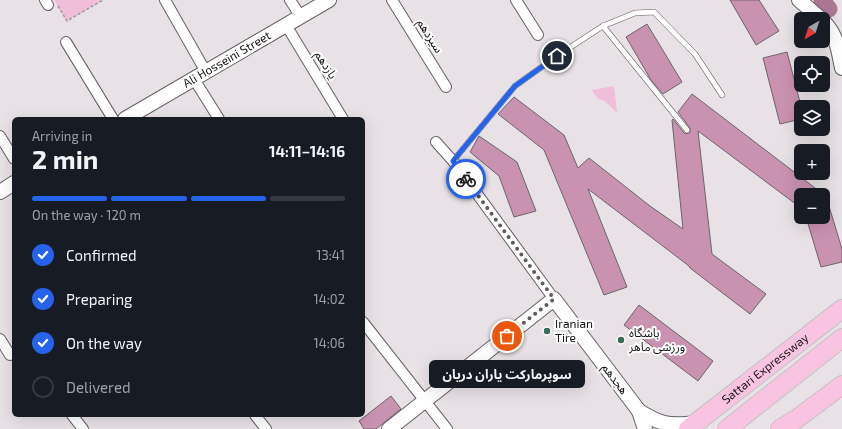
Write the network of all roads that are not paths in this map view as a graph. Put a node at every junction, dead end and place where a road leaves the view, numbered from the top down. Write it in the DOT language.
graph roads {
  1 [pos="164,0"];
  2 [pos="290,0"];
  3 [pos="329,0"];
  4 [pos="392,0"];
  5 [pos="516,0"];
  6 [pos="799,0"];
  7 [pos="813,12"];
  8 [pos="300,17"];
  9 [pos="286,25"];
  10 [pos="604,26"];
  11 [pos="830,29"];
  12 [pos="538,35"];
  13 [pos="66,42"];
  14 [pos="842,68"];
  15 [pos="200,75"];
  16 [pos="446,87"];
  17 [pos="722,95"];
  18 [pos="111,117"];
  19 [pos="128,117"];
  20 [pos="218,117"];
  21 [pos="342,117"];
  22 [pos="687,130"];
  23 [pos="0,136"];
  24 [pos="436,142"];
  25 [pos="12,156"];
  26 [pos="453,161"];
  27 [pos="12,185"];
  28 [pos="0,192"];
  29 [pos="554,299"];
  30 [pos="841,310"];
  31 [pos="365,325"];
  32 [pos="842,338"];
  33 [pos="0,339"];
  34 [pos="10,355"];
  35 [pos="842,385"];
  36 [pos="425,401"];
  37 [pos="639,411"];
  38 [pos="74,417"];
  39 [pos="257,417"];
  40 [pos="692,426"];
  41 [pos="84,429"];
  42 [pos="266,429"];
  43 [pos="389,429"];
  44 [pos="447,429"];
  45 [pos="645,429"];
  46 [pos="727,429"];
  47 [pos="780,429"];
  1 -- 15 [label="street"];
  2 -- 8 [label="street"];
  3 -- 8 [label="street, Ali Hosseini Street"];
  4 -- 16 [label="street, سیزدهم"];
  5 -- 12 [label="street"];
  6 -- 7 [label="street"];
  8 -- 9 [label="street, Ali Hosseini Street"];
  9 -- 15 [label="street, Ali Hosseini Street"];
  9 -- 21 [label="street, یازدهم"];
  10 -- 17 [label="lane"];
  10 -- 22 [label="lane"];
  10 -- 26 [label="lane"];
  11 -- 14 [label="street"];
  13 -- 18 [label="street"];
  15 -- 19 [label="street, Ali Hosseini Street"];
  15 -- 20 [label="street"];
  23 -- 25 [label="street"];
  24 -- 26 [label="street"];
  26 -- 29 [label="street"];
  27 -- 28 [label="street"];
  29 -- 36 [label="street"];
  29 -- 37 [label="street, هجدهم"];
  30 -- 40 [label="highway, Sattari Expressway"];
  31 -- 36 [label="street"];
  32 -- 46 [label="highway, Sattari Expressway"];
  33 -- 34 [label="street"];
  35 -- 47 [label="highway"];
  36 -- 43 [label="street"];
  36 -- 44 [label="street"];
  37 -- 40 [label="street, هجدهم"];
  37 -- 45 [label="street"];
  38 -- 41 [label="street"];
  39 -- 42 [label="street"];
}
